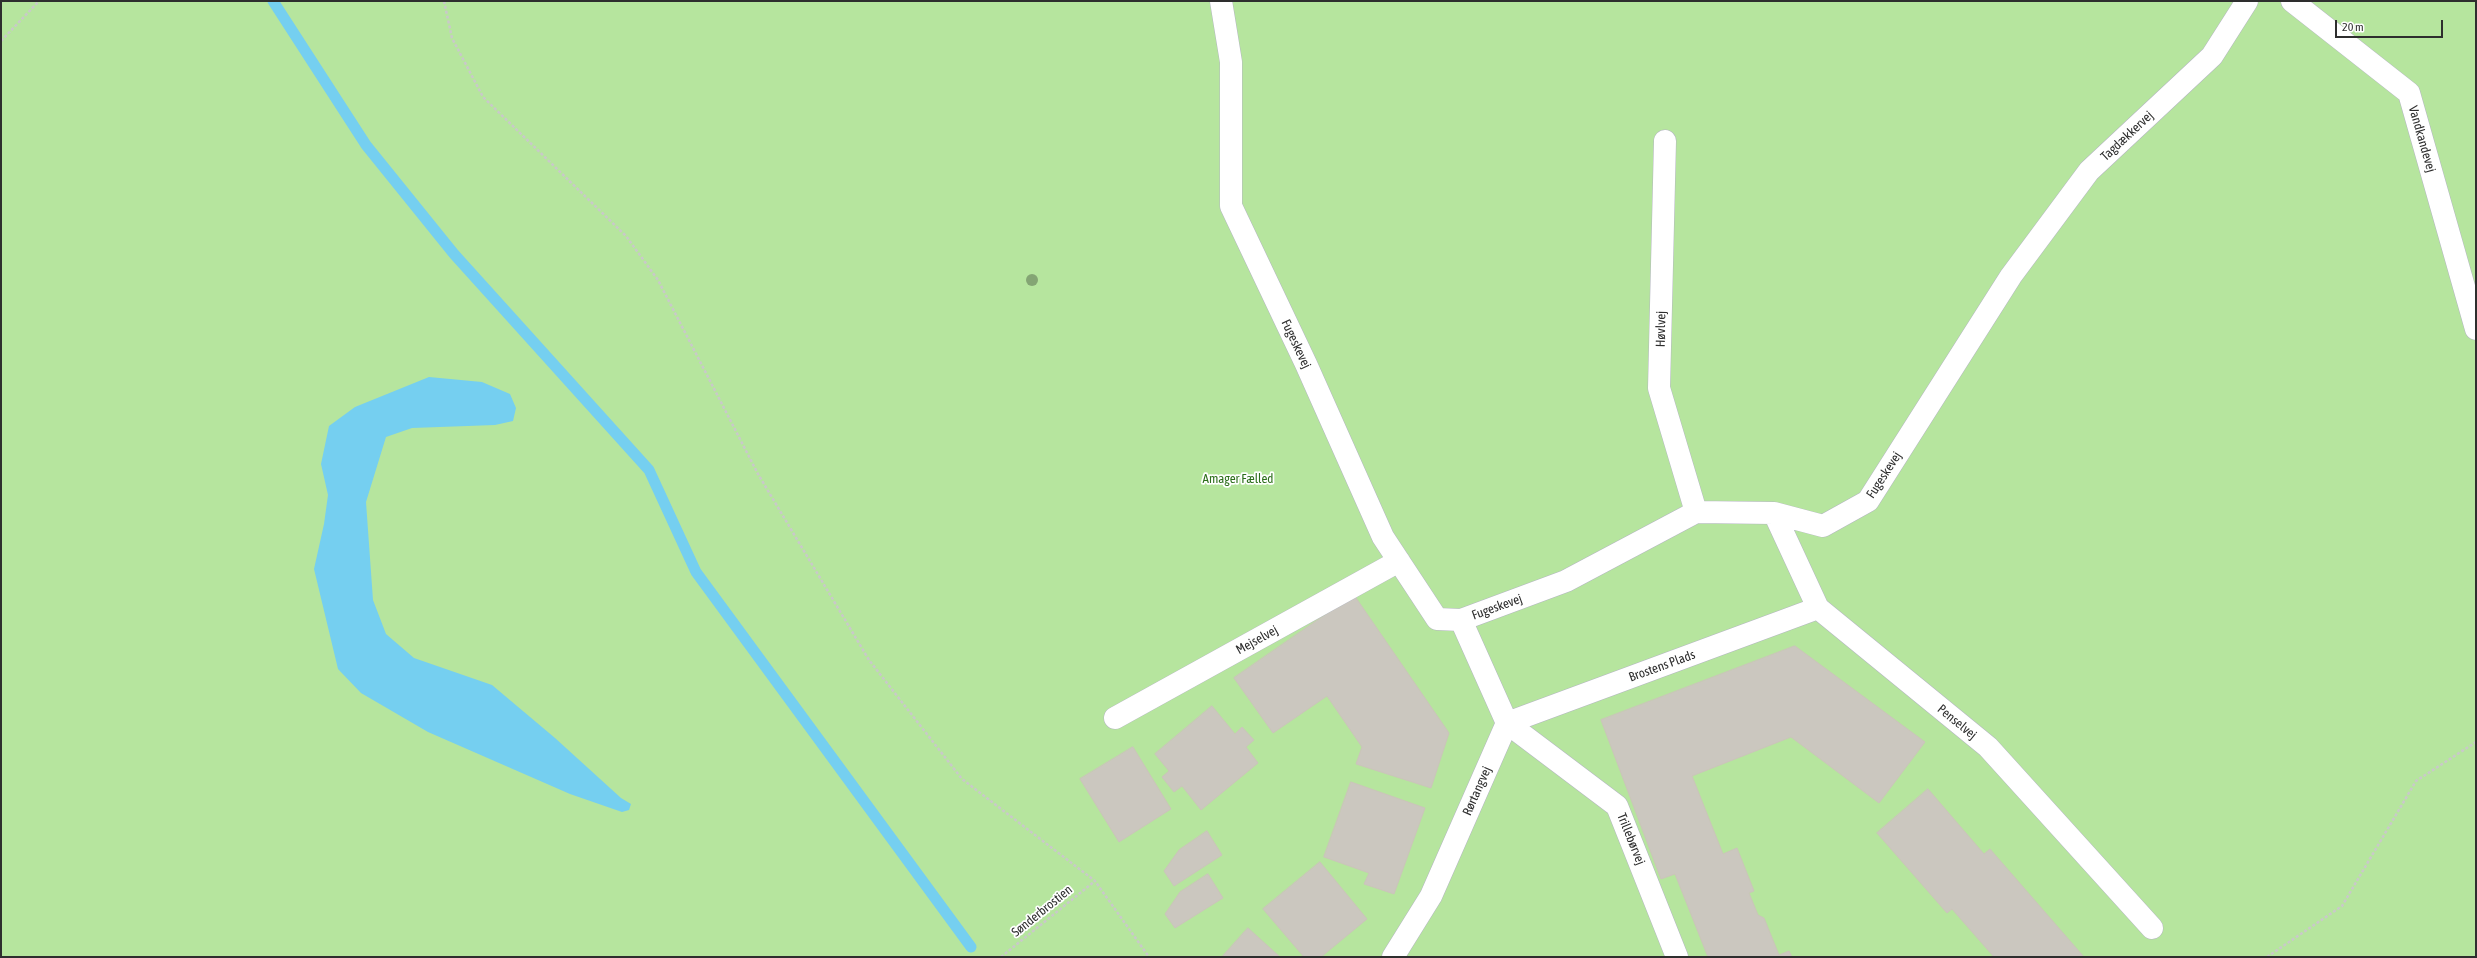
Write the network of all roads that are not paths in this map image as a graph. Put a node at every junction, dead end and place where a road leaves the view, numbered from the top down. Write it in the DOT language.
graph roads {
  1 [pos="1222,1"];
  2 [pos="2247,1"];
  3 [pos="2292,1"];
  4 [pos="1665,141"];
  5 [pos="2011,276"];
  6 [pos="2476,329"];
  7 [pos="1696,512"];
  8 [pos="1774,513"];
  9 [pos="1399,561"];
  10 [pos="1818,608"];
  11 [pos="1461,620"];
  12 [pos="1116,718"];
  13 [pos="1506,723"];
  14 [pos="2152,928"];
  15 [pos="1393,957"];
  16 [pos="1677,957"];
  1 -- 9 [label="street, Fugeskevej"];
  2 -- 5 [label="street, Tagdækkervej"];
  3 -- 6 [label="street, Vandkandevej"];
  4 -- 7 [label="street, Høvlvej"];
  5 -- 8 [label="street, Fugeskevej"];
  7 -- 8 [label="street, Fugeskevej"];
  7 -- 11 [label="street, Fugeskevej"];
  8 -- 10 [label="street, Penselvej"];
  9 -- 11 [label="street, Fugeskevej"];
  9 -- 12 [label="street, Mejselvej"];
  10 -- 13 [label="street, Brostens Plads"];
  10 -- 14 [label="street, Penselvej"];
  11 -- 13 [label="street"];
  13 -- 15 [label="street, Rørtangvej"];
  13 -- 16 [label="street, Trillebørvej"];
}
